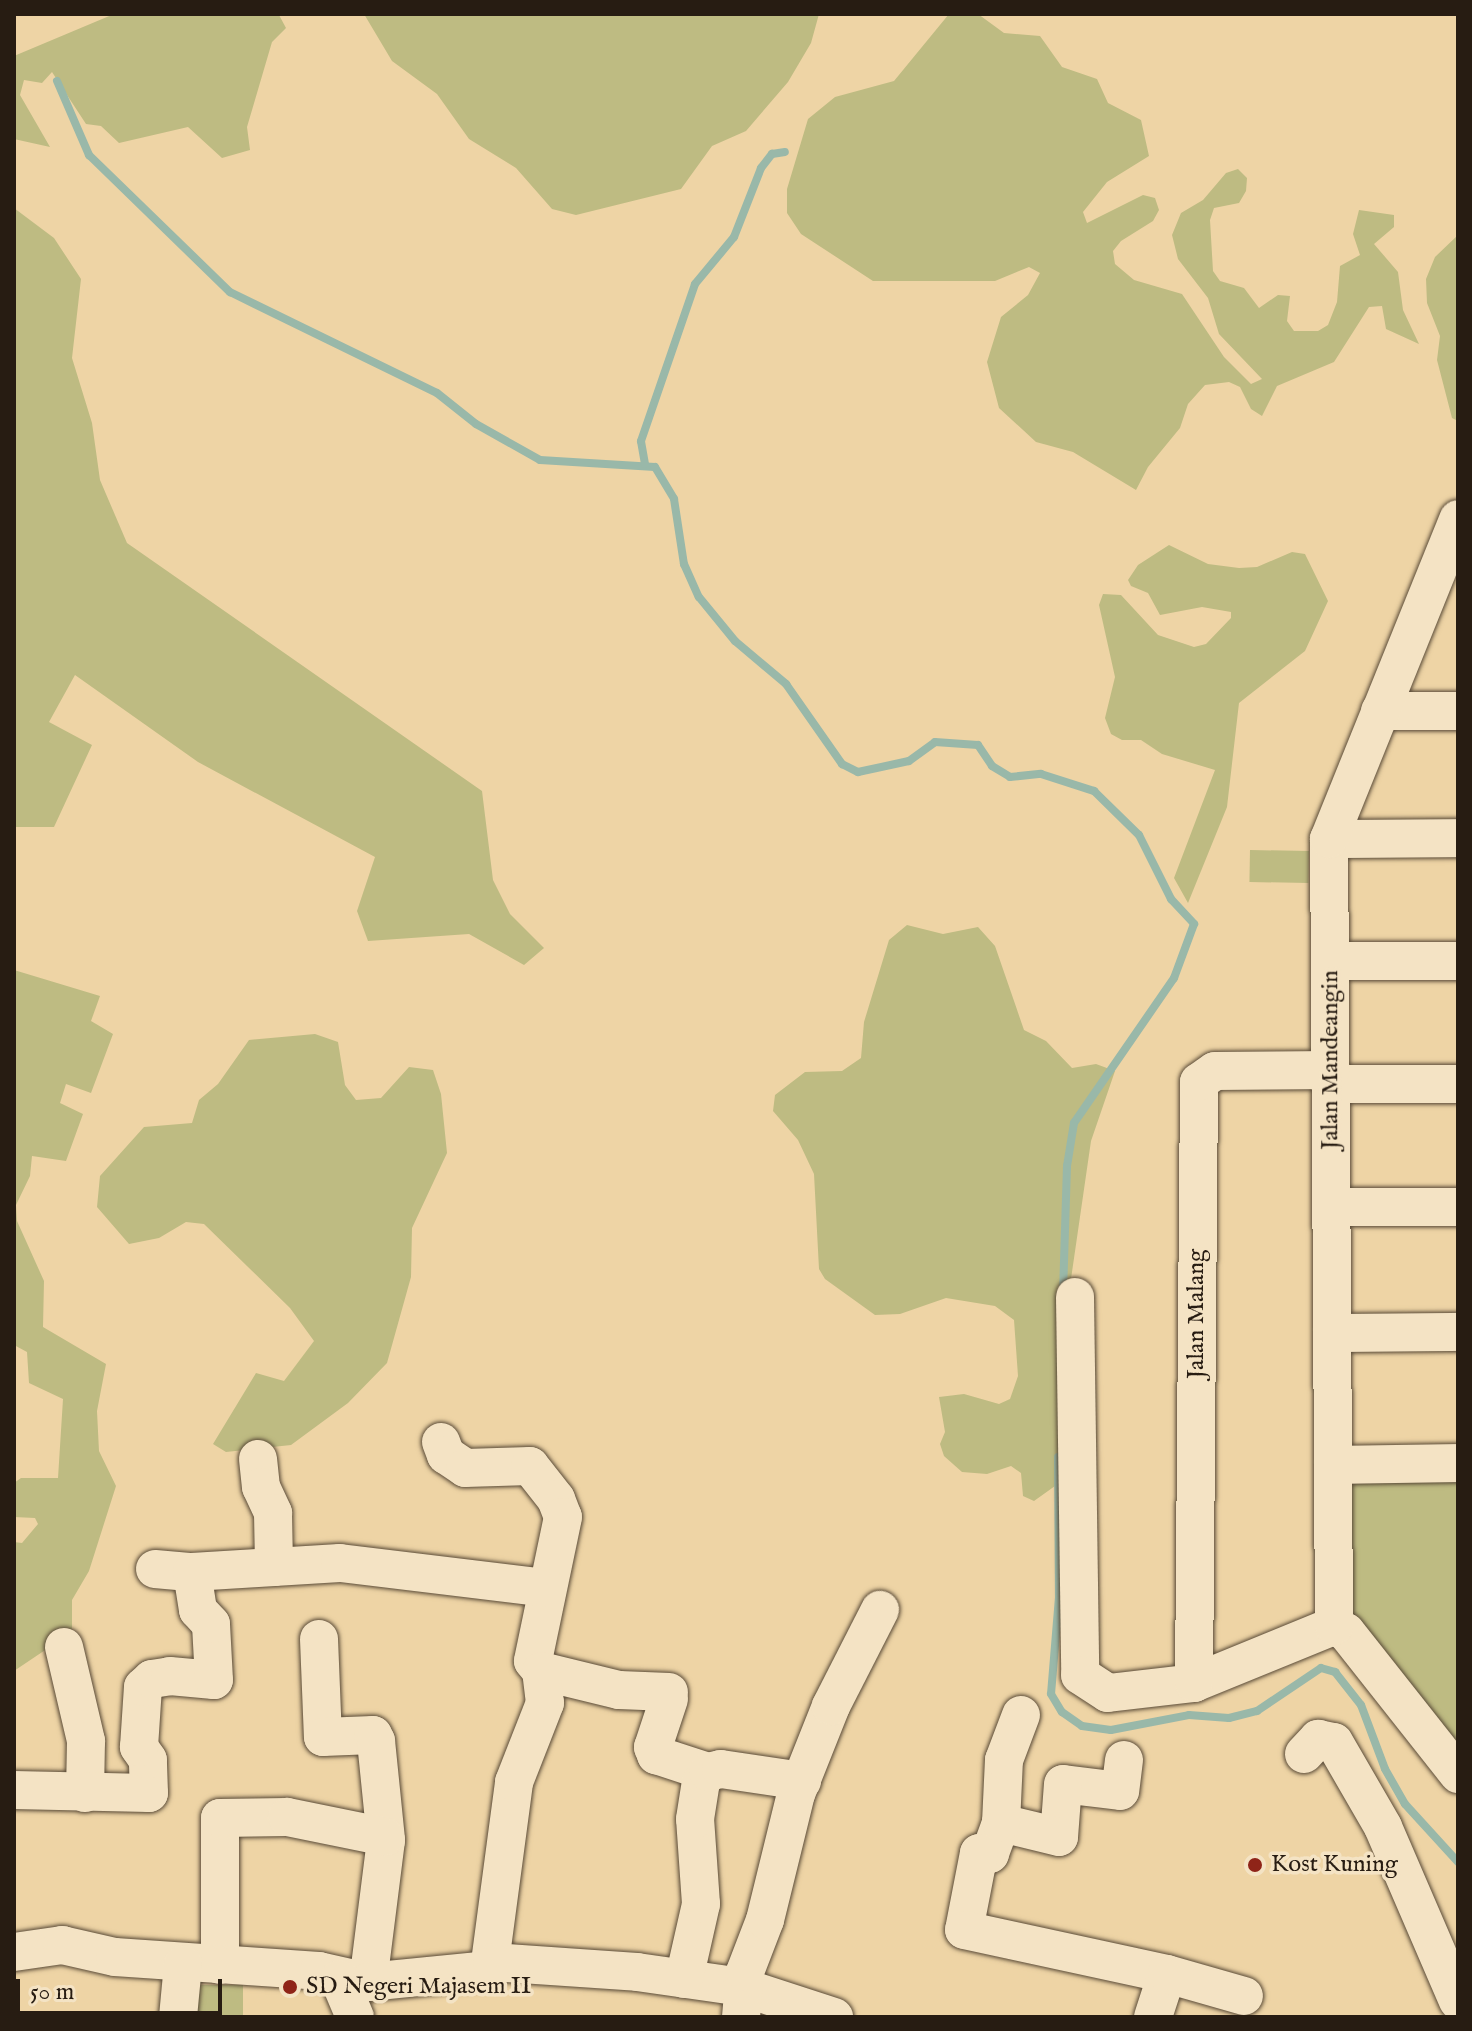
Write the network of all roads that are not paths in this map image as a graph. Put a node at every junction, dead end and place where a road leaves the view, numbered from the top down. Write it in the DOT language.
graph roads {
  1 [pos="1458,519"];
  2 [pos="1444,588"];
  3 [pos="1380,711"];
  4 [pos="1458,711"];
  5 [pos="1458,838"];
  6 [pos="1329,839"];
  7 [pos="1330,961"];
  8 [pos="1458,961"];
  9 [pos="1330,1077"];
  10 [pos="1458,1084"];
  11 [pos="1331,1207"];
  12 [pos="1458,1207"];
  13 [pos="1075,1297"];
  14 [pos="1458,1332"];
  15 [pos="1332,1333"];
  16 [pos="441,1442"];
  17 [pos="258,1459"];
  18 [pos="1458,1463"];
  19 [pos="1333,1465"];
  20 [pos="274,1567"];
  21 [pos="155,1569"];
  22 [pos="192,1572"];
  23 [pos="546,1588"];
  24 [pos="876,1620"];
  25 [pos="1334,1626"];
  26 [pos="319,1639"];
  27 [pos="64,1647"];
  28 [pos="541,1671"];
  29 [pos="1194,1683"];
  30 [pos="1021,1715"];
  31 [pos="1304,1754"];
  32 [pos="1124,1760"];
  33 [pos="708,1772"];
  34 [pos="1458,1774"];
  35 [pos="802,1781"];
  36 [pos="14,1790"];
  37 [pos="85,1793"];
  38 [pos="1001,1823"];
  39 [pos="385,1837"];
  40 [pos="14,1952"];
  41 [pos="492,1962"];
  42 [pos="201,1965"];
  43 [pos="1167,1974"];
  44 [pos="684,1979"];
  45 [pos="354,1980"];
  46 [pos="1244,1996"];
  47 [pos="1458,2001"];
  48 [pos="742,2002"];
  49 [pos="178,2017"];
  50 [pos="355,2017"];
  51 [pos="834,2017"];
  52 [pos="1153,2017"];
  1 -- 2 [label="street, Jalan Mandeangin"];
  2 -- 3 [label="street, Jalan Mandeangin"];
  3 -- 4 [label="street"];
  3 -- 6 [label="street, Jalan Mandeangin"];
  5 -- 6 [label="street"];
  6 -- 7 [label="street, Jalan Mandeangin"];
  7 -- 8 [label="street"];
  7 -- 9 [label="street, Jalan Mandeangin"];
  9 -- 10 [label="street"];
  9 -- 11 [label="street, Jalan Mandeangin"];
  9 -- 29 [label="street, Jalan Malang"];
  11 -- 12 [label="street"];
  11 -- 15 [label="street, Jalan Mandeangin"];
  13 -- 29 [label="street"];
  14 -- 15 [label="street"];
  15 -- 19 [label="street, Jalan Mandeangin"];
  16 -- 23 [label="street"];
  17 -- 20 [label="street"];
  18 -- 19 [label="street"];
  19 -- 25 [label="street, Jalan Mandeangin"];
  20 -- 22 [label="street"];
  20 -- 23 [label="street"];
  21 -- 22 [label="street"];
  22 -- 37 [label="street"];
  23 -- 28 [label="street"];
  24 -- 35 [label="street"];
  25 -- 29 [label="street"];
  25 -- 34 [label="street"];
  26 -- 39 [label="street"];
  27 -- 37 [label="street"];
  28 -- 33 [label="street"];
  28 -- 41 [label="street"];
  30 -- 38 [label="street"];
  31 -- 47 [label="street"];
  32 -- 38 [label="street"];
  33 -- 35 [label="street"];
  33 -- 44 [label="street"];
  35 -- 48 [label="street"];
  36 -- 37 [label="street"];
  38 -- 43 [label="street"];
  39 -- 42 [label="street"];
  39 -- 45 [label="street"];
  40 -- 42 [label="street"];
  41 -- 44 [label="street"];
  41 -- 45 [label="street"];
  42 -- 45 [label="street"];
  42 -- 49 [label="street"];
  43 -- 46 [label="street"];
  43 -- 52 [label="street"];
  44 -- 48 [label="street"];
  45 -- 50 [label="street"];
  48 -- 51 [label="street"];
}
